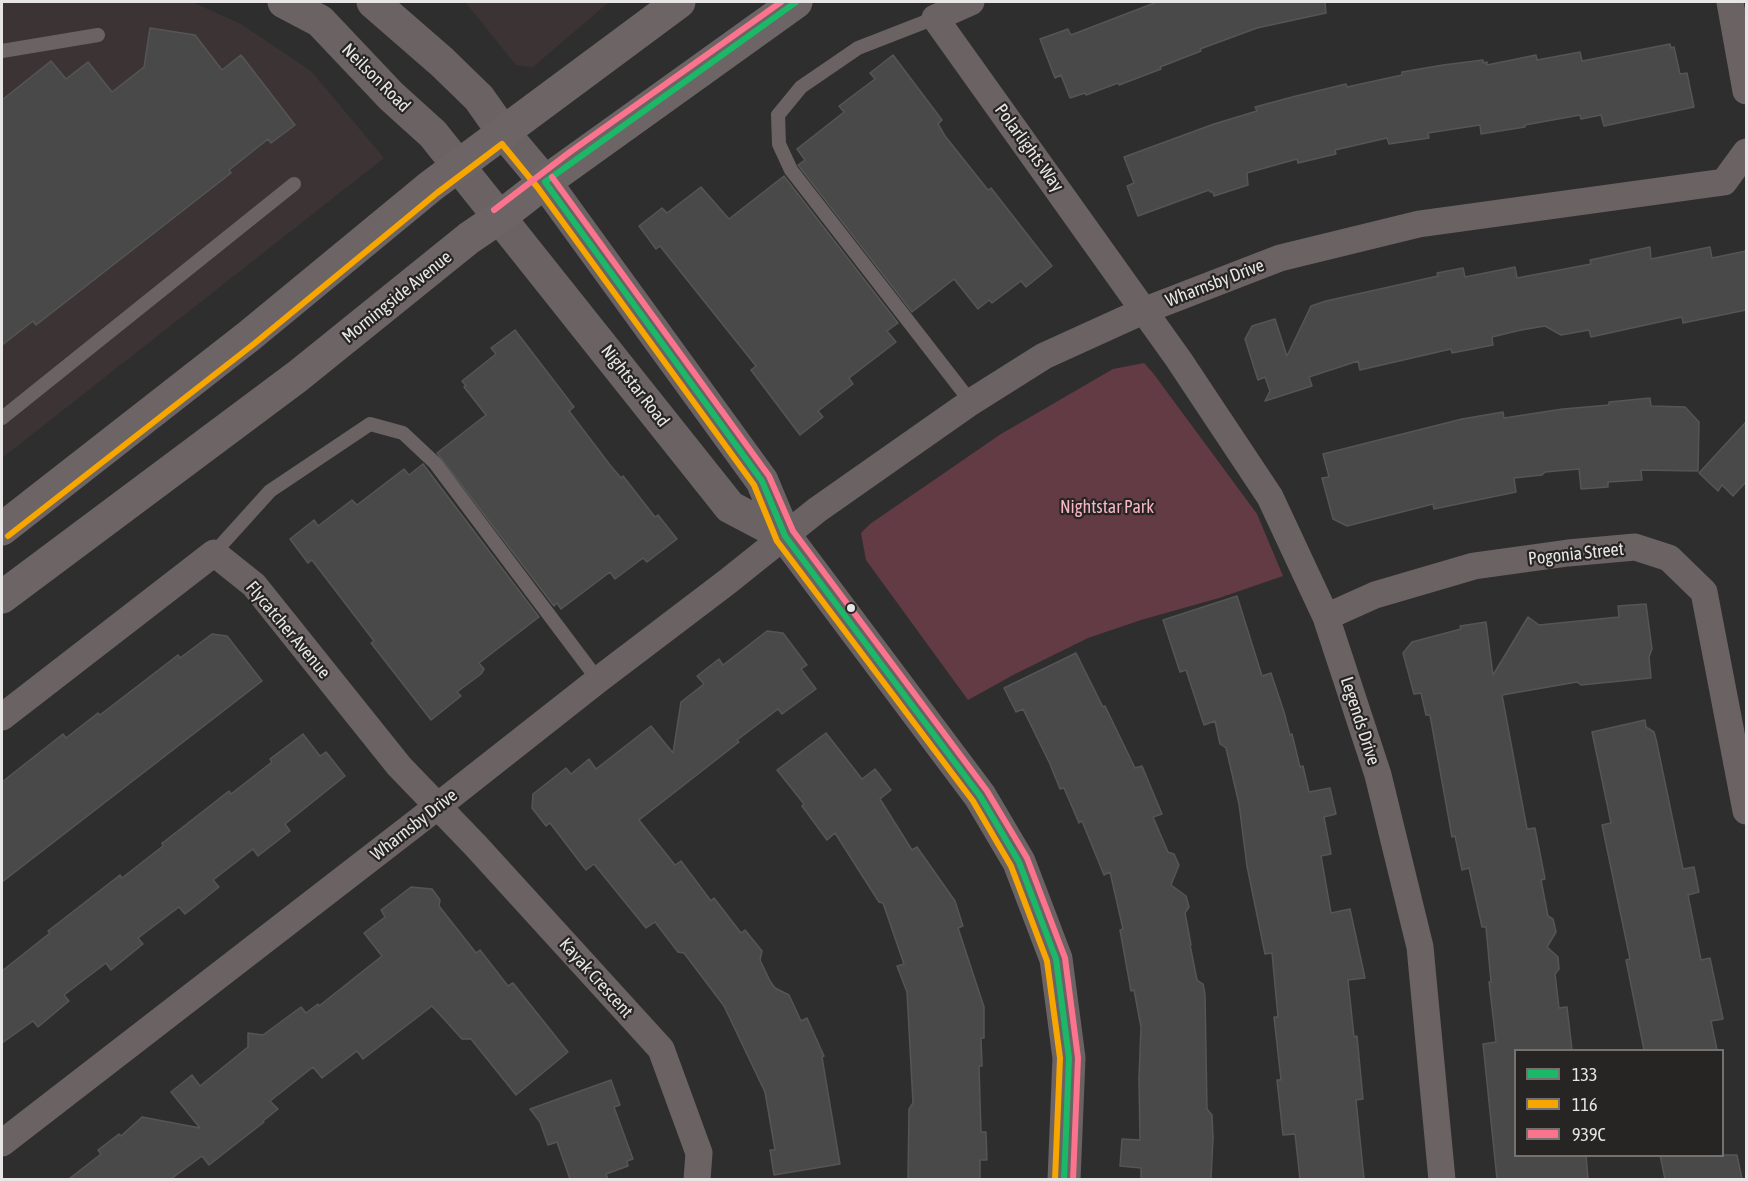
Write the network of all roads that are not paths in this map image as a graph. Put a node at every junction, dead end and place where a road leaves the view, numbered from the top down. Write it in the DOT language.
graph roads {
  1 [pos="284,2"];
  2 [pos="373,2"];
  3 [pos="679,2"];
  4 [pos="796,2"];
  5 [pos="971,2"];
  6 [pos="1730,2"];
  7 [pos="935,18"];
  8 [pos="98,34"];
  9 [pos="2,51"];
  10 [pos="1746,91"];
  11 [pos="503,132"];
  12 [pos="1746,152"];
  13 [pos="458,166"];
  14 [pos="545,182"];
  15 [pos="294,184"];
  16 [pos="500,217"];
  17 [pos="1143,311"];
  18 [pos="971,402"];
  19 [pos="2,418"];
  20 [pos="2,529"];
  21 [pos="785,536"];
  22 [pos="214,553"];
  23 [pos="3,593"];
  24 [pos="1326,617"];
  25 [pos="598,680"];
  26 [pos="2,717"];
  27 [pos="438,806"];
  28 [pos="1746,811"];
  29 [pos="2,1143"];
  30 [pos="698,1179"];
  31 [pos="1065,1179"];
  32 [pos="1442,1179"];
  1 -- 13 [label="street, Neilson Road"];
  2 -- 11 [label="street"];
  3 -- 11 [label="main road"];
  4 -- 14 [label="main road, Morningside Avenue"];
  5 -- 7 [label="street"];
  6 -- 10 [label="street"];
  7 -- 17 [label="street, Polarlights Way"];
  7 -- 18 [label="lane"];
  8 -- 9 [label="lane"];
  11 -- 13 [label="main road"];
  11 -- 14 [label="street, Nightstar Road"];
  12 -- 17 [label="street, Wharnsby Drive"];
  13 -- 16 [label="street, Neilson Road"];
  13 -- 20 [label="main road"];
  14 -- 16 [label="main road, Morningside Avenue"];
  14 -- 21 [label="street, Nightstar Road"];
  15 -- 19 [label="lane"];
  16 -- 21 [label="street, Nightstar Road"];
  16 -- 23 [label="main road, Morningside Avenue"];
  17 -- 18 [label="street, Wharnsby Drive"];
  17 -- 24 [label="street, Legends Drive"];
  18 -- 21 [label="street, Wharnsby Drive"];
  21 -- 25 [label="street, Wharnsby Drive"];
  21 -- 31 [label="street, Nightstar Road"];
  22 -- 25 [label="lane"];
  22 -- 26 [label="street"];
  22 -- 27 [label="street, Flycatcher Avenue"];
  24 -- 28 [label="street, Pogonia Street"];
  24 -- 32 [label="street, Legends Drive"];
  25 -- 27 [label="street, Wharnsby Drive"];
  27 -- 29 [label="street, Wharnsby Drive"];
  27 -- 30 [label="street, Kayak Crescent"];
}
